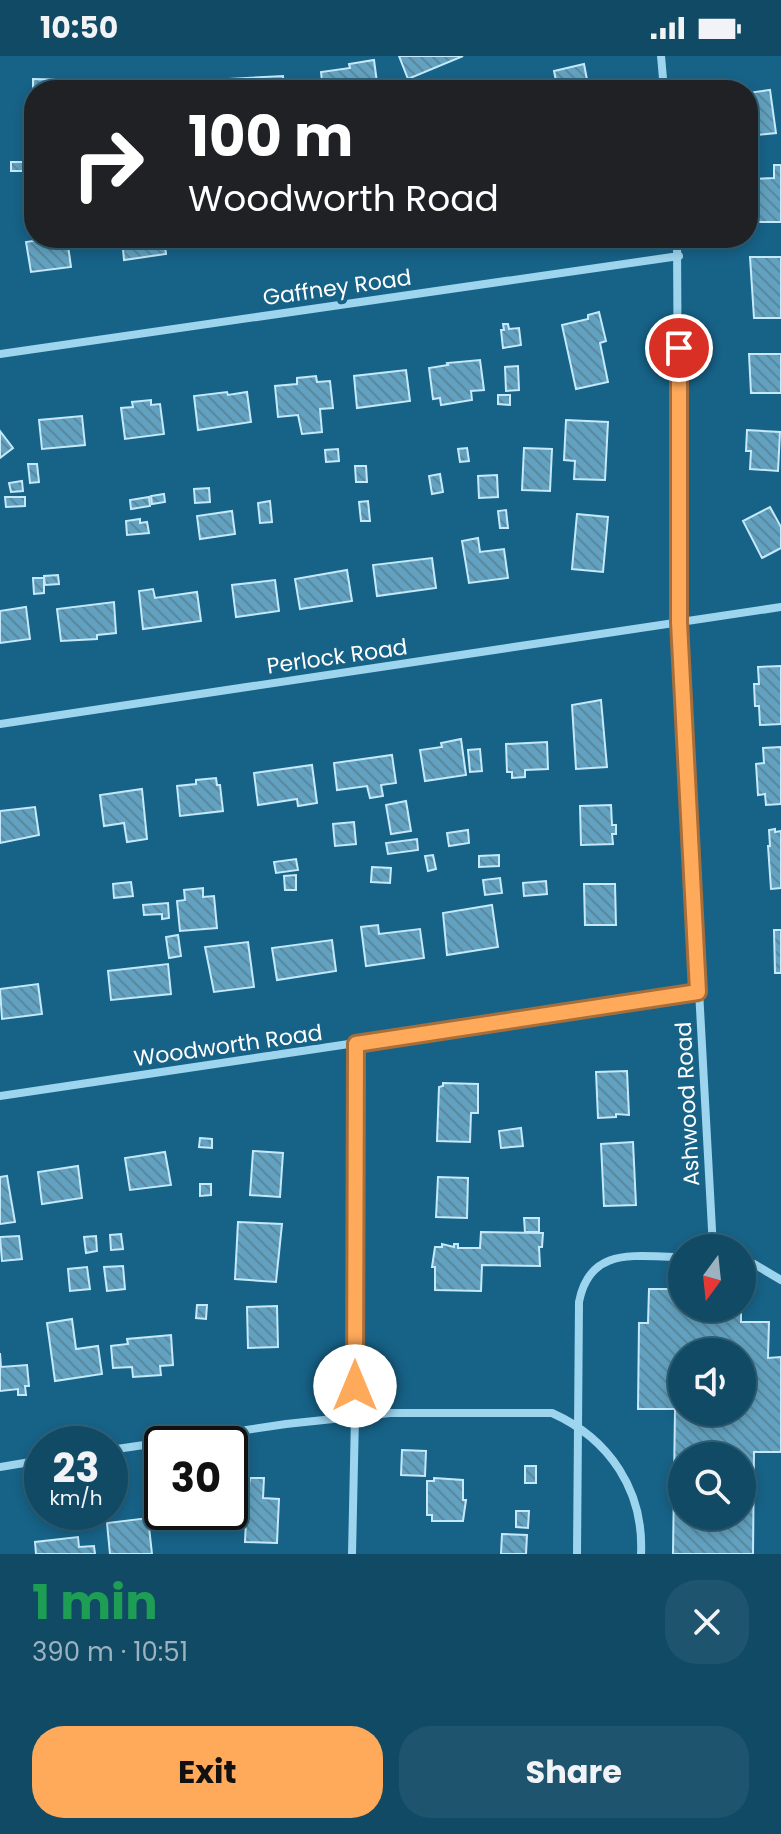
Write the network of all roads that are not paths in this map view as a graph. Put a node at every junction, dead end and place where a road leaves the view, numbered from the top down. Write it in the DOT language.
graph roads {
  1 [pos="661,56"];
  2 [pos="663,80"];
  3 [pos="678,248"];
  4 [pos="679,256"];
  5 [pos="0,354"];
  6 [pos="781,607"];
  7 [pos="679,622"];
  8 [pos="0,724"];
  9 [pos="698,992"];
  10 [pos="356,1044"];
  11 [pos="0,1096"];
  12 [pos="712,1234"];
  13 [pos="668,1257"];
  14 [pos="756,1265"];
  15 [pos="781,1280"];
  16 [pos="355,1417"];
  17 [pos="577,1424"];
  18 [pos="128,1447"];
  19 [pos="24,1463"];
  20 [pos="0,1467"];
  21 [pos="352,1554"];
  22 [pos="577,1554"];
  23 [pos="641,1554"];
  1 -- 2 [label="street"];
  3 -- 4 [label="street, Ashwood Road"];
  4 -- 5 [label="street, Gaffney Road"];
  4 -- 7 [label="street, Ashwood Road"];
  6 -- 7 [label="street, Perlock Road"];
  7 -- 8 [label="street, Perlock Road"];
  7 -- 9 [label="street, Ashwood Road"];
  9 -- 10 [label="street, Woodworth Road"];
  9 -- 12 [label="street, Ashwood Road"];
  10 -- 11 [label="street, Woodworth Road"];
  10 -- 16 [label="street"];
  13 -- 17 [label="street"];
  14 -- 15 [label="street"];
  16 -- 17 [label="street"];
  16 -- 18 [label="street"];
  16 -- 21 [label="street"];
  17 -- 22 [label="street"];
  17 -- 23 [label="street"];
  19 -- 20 [label="street"];
}
